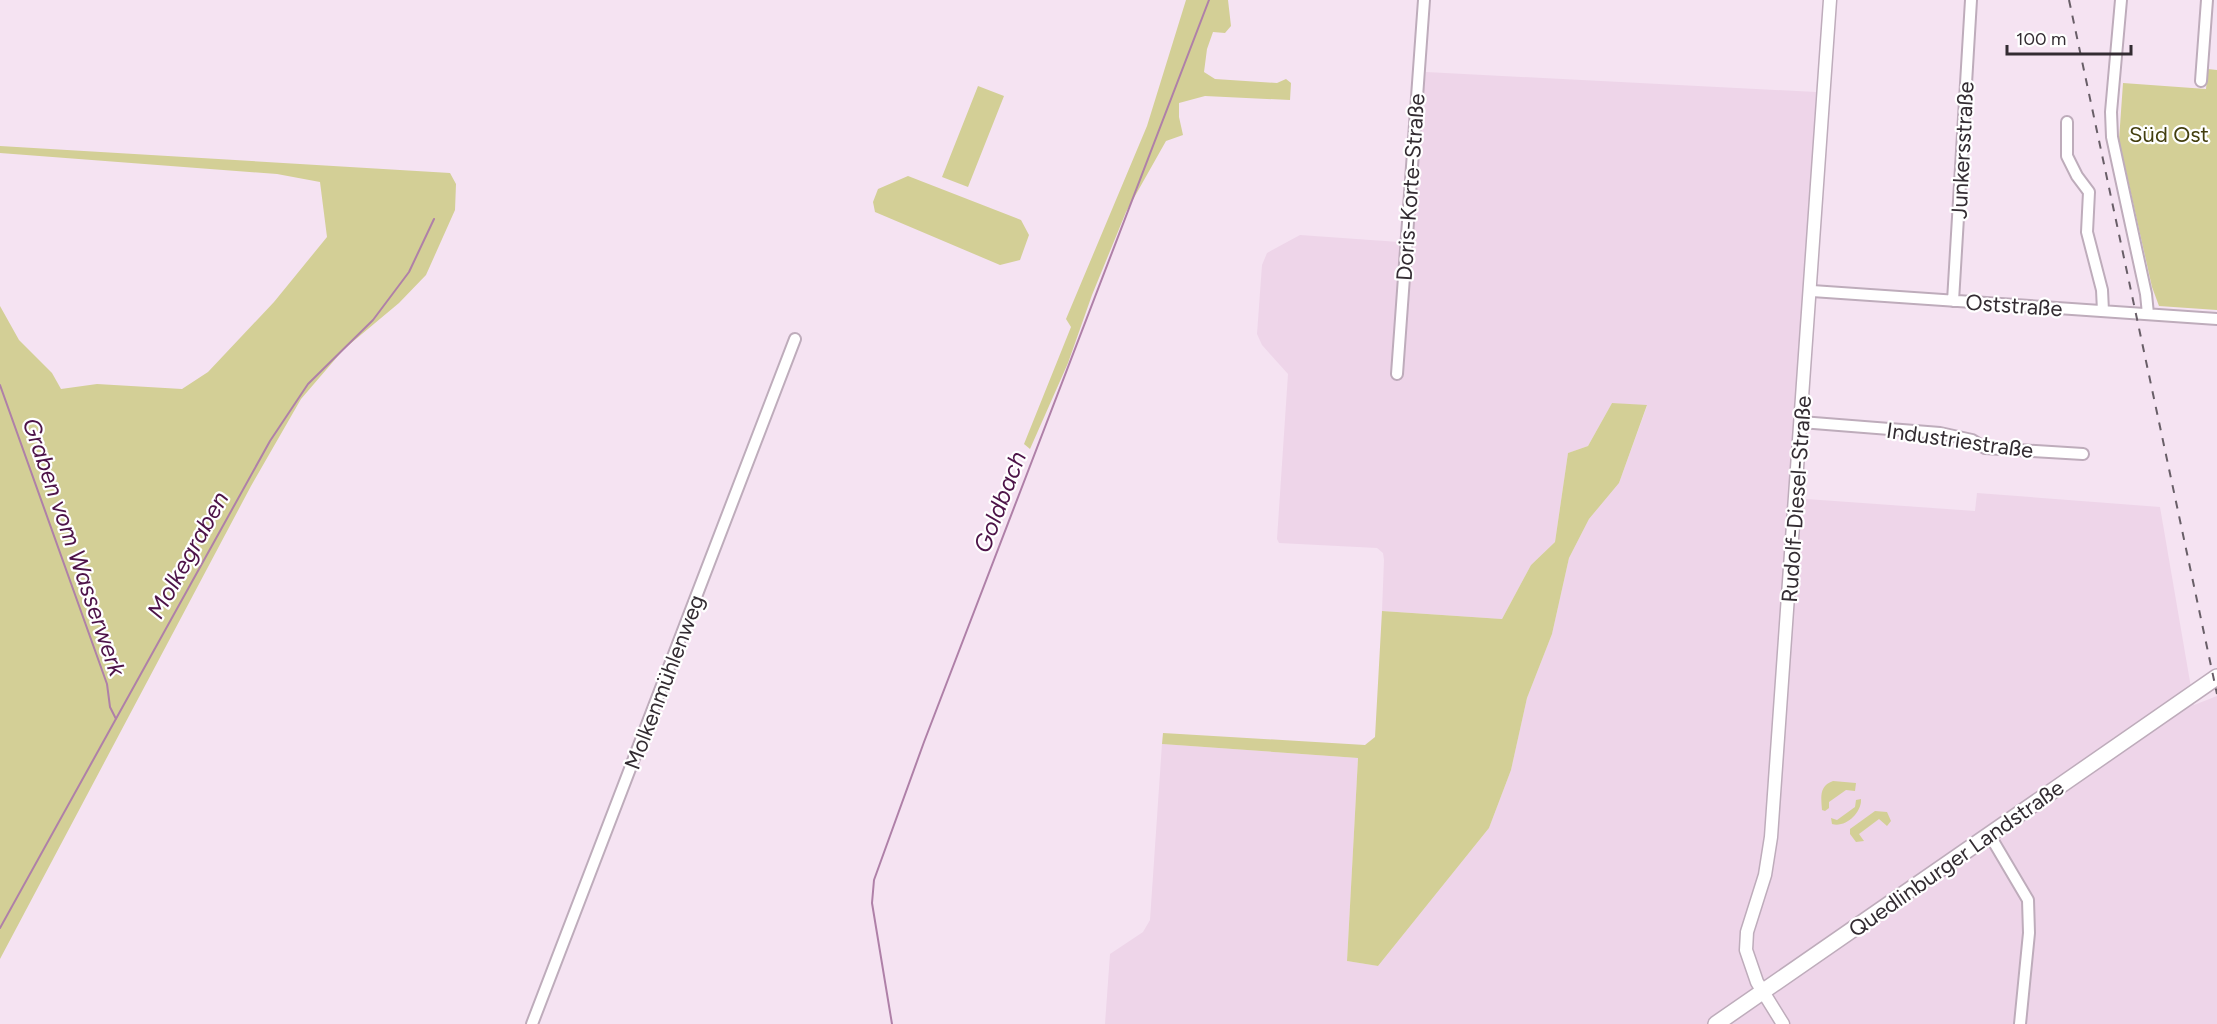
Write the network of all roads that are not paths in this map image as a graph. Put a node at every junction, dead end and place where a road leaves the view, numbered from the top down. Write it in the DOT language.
graph roads {
  1 [pos="1424,0"];
  2 [pos="1830,0"];
  3 [pos="1971,0"];
  4 [pos="2121,0"];
  5 [pos="2207,0"];
  6 [pos="2201,81"];
  7 [pos="2067,122"];
  8 [pos="1812,291"];
  9 [pos="1953,301"];
  10 [pos="2103,311"];
  11 [pos="2148,314"];
  12 [pos="2217,319"];
  13 [pos="795,339"];
  14 [pos="1397,374"];
  15 [pos="1801,422"];
  16 [pos="2082,454"];
  17 [pos="2217,677"];
  18 [pos="1989,834"];
  19 [pos="1762,992"];
  20 [pos="532,1024"];
  21 [pos="1716,1024"];
  22 [pos="1783,1024"];
  23 [pos="2020,1024"];
  1 -- 14 [label="street, Doris-Korte-Straße"];
  2 -- 8 [label="street, Rudolf-Diesel-Straße"];
  3 -- 9 [label="street, Junkersstraße"];
  4 -- 11 [label="street"];
  5 -- 6 [label="street"];
  7 -- 10 [label="street"];
  8 -- 9 [label="street, Oststraße"];
  8 -- 15 [label="street, Rudolf-Diesel-Straße"];
  9 -- 10 [label="street, Oststraße"];
  10 -- 11 [label="street, Oststraße"];
  11 -- 12 [label="street, Oststraße"];
  13 -- 20 [label="street, Molkenmühlenweg"];
  15 -- 16 [label="street, Industriestraße"];
  15 -- 19 [label="street, Rudolf-Diesel-Straße"];
  17 -- 18 [label="main road, Quedlinburger Landstraße"];
  18 -- 19 [label="main road, Quedlinburger Landstraße"];
  18 -- 23 [label="street"];
  19 -- 21 [label="main road, Quedlinburger Landstraße"];
  19 -- 22 [label="street, Rudolf-Diesel-Straße"];
}
